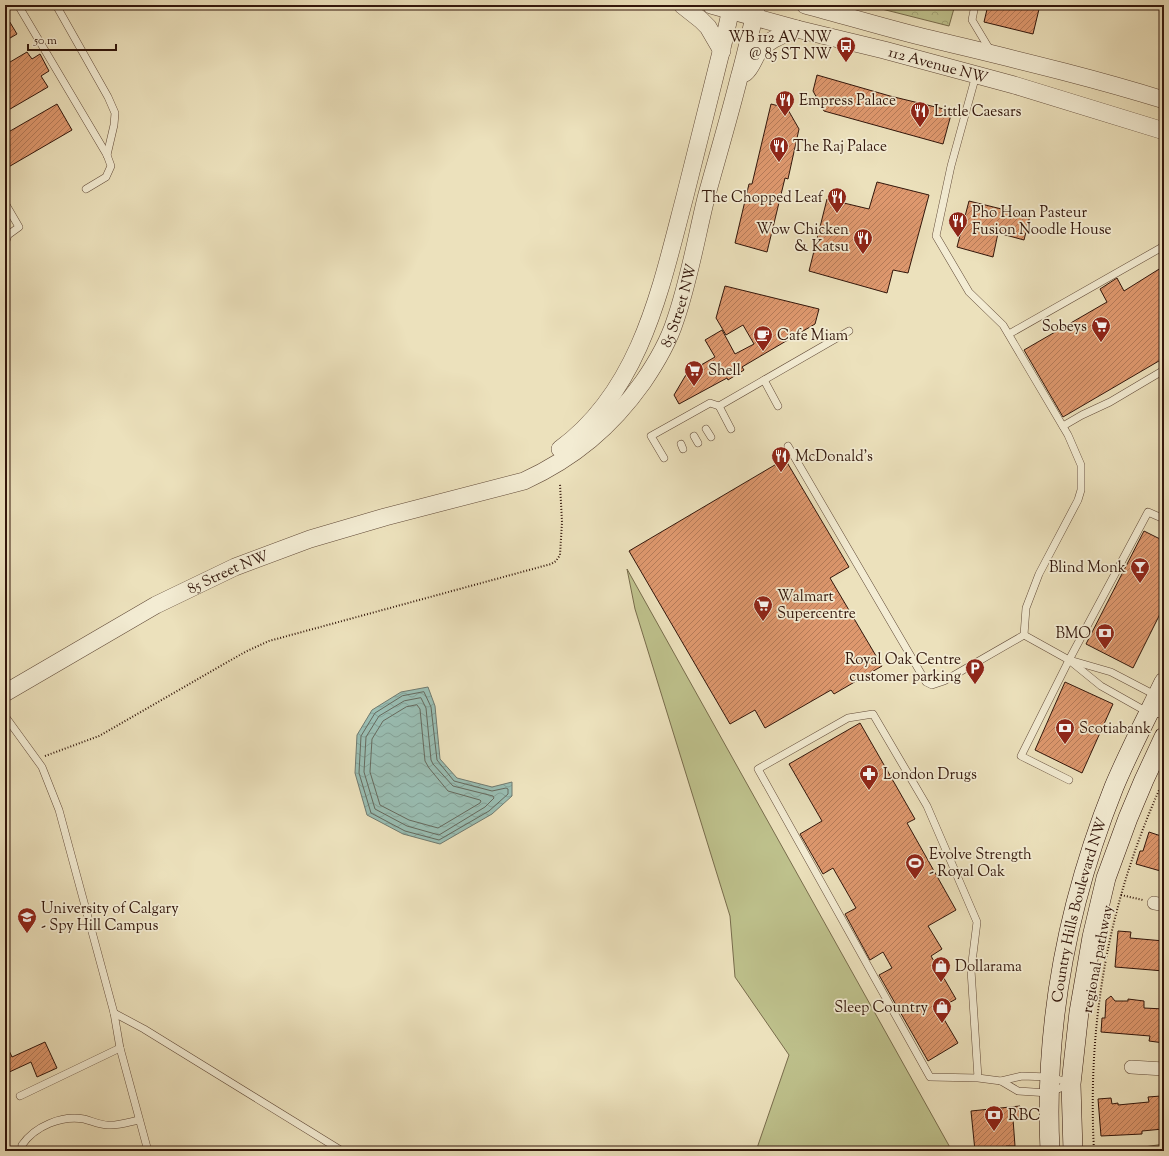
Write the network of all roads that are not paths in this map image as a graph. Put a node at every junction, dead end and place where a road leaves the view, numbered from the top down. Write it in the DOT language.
graph roads {
  1 [pos="18,5"];
  2 [pos="56,5"];
  3 [pos="682,5"];
  4 [pos="711,5"];
  5 [pos="805,5"];
  6 [pos="976,5"];
  7 [pos="731,7"];
  8 [pos="821,8"];
  9 [pos="755,10"];
  10 [pos="797,29"];
  11 [pos="722,51"];
  12 [pos="992,54"];
  13 [pos="976,75"];
  14 [pos="740,76"];
  15 [pos="1164,100"];
  16 [pos="1164,131"];
  17 [pos="107,155"];
  18 [pos="86,189"];
  19 [pos="5,203"];
  20 [pos="5,244"];
  21 [pos="1164,246"];
  22 [pos="849,331"];
  23 [pos="1009,334"];
  24 [pos="1164,370"];
  25 [pos="764,380"];
  26 [pos="719,406"];
  27 [pos="778,406"];
  28 [pos="1063,426"];
  29 [pos="706,429"];
  30 [pos="731,429"];
  31 [pos="694,436"];
  32 [pos="711,437"];
  33 [pos="698,443"];
  34 [pos="788,446"];
  35 [pos="664,458"];
  36 [pos="470,495"];
  37 [pos="1164,519"];
  38 [pos="1024,635"];
  39 [pos="1069,660"];
  40 [pos="5,693"];
  41 [pos="1160,702"];
  42 [pos="5,716"];
  43 [pos="1164,737"];
  44 [pos="1069,780"];
  45 [pos="114,1013"];
  46 [pos="120,1048"];
  47 [pos="1131,1067"];
  48 [pos="1164,1069"];
  49 [pos="978,1078"];
  50 [pos="1001,1081"];
  51 [pos="1071,1084"];
  52 [pos="1049,1085"];
  53 [pos="20,1096"];
  54 [pos="139,1120"];
  55 [pos="22,1145"];
  56 [pos="148,1151"];
  57 [pos="342,1151"];
  58 [pos="1050,1151"];
  59 [pos="1073,1151"];
  1 -- 17 [label="lane"];
  2 -- 17 [label="lane"];
  3 -- 11 [label="street"];
  4 -- 7 [label="street, 112 Avenue NW"];
  5 -- 8 [label="street, 112 Avenue NW"];
  6 -- 12 [label="lane"];
  7 -- 9 [label="street, 112 Avenue NW"];
  7 -- 11 [label="street, 85 Street NW"];
  8 -- 12 [label="street, 112 Avenue NW"];
  9 -- 10 [label="street, 112 Avenue NW"];
  9 -- 14 [label="street, 85 Street NW"];
  10 -- 13 [label="street, 112 Avenue NW"];
  10 -- 14 [label="street"];
  11 -- 36 [label="street, 85 Street NW"];
  12 -- 15 [label="street, 112 Avenue NW"];
  13 -- 16 [label="street, 112 Avenue NW"];
  13 -- 23 [label="lane"];
  14 -- 36 [label="street, 85 Street NW"];
  17 -- 18 [label="lane"];
  19 -- 20 [label="lane"];
  21 -- 23 [label="lane"];
  22 -- 25 [label="lane"];
  23 -- 28 [label="lane"];
  24 -- 28 [label="lane"];
  25 -- 26 [label="lane"];
  25 -- 27 [label="lane"];
  26 -- 30 [label="lane"];
  26 -- 35 [label="lane"];
  28 -- 38 [label="lane"];
  29 -- 32 [label="lane"];
  31 -- 33 [label="lane"];
  34 -- 38 [label="lane"];
  36 -- 40 [label="street, 85 Street NW"];
  37 -- 39 [label="lane"];
  38 -- 39 [label="lane"];
  39 -- 41 [label="lane"];
  39 -- 41 [label="lane"];
  39 -- 44 [label="lane"];
  41 -- 52 [label="main road, Country Hills Boulevard NW"];
  42 -- 45 [label="lane"];
  43 -- 51 [label="main road, Country Hills Boulevard NW"];
  45 -- 46 [label="lane"];
  45 -- 57 [label="lane"];
  46 -- 53 [label="lane"];
  46 -- 54 [label="lane"];
  47 -- 48 [label="street"];
  49 -- 49 [label="lane"];
  49 -- 50 [label="lane"];
  50 -- 52 [label="lane"];
  50 -- 52 [label="lane"];
  51 -- 52 [label="lane"];
  51 -- 52 [label="lane"];
  51 -- 59 [label="main road, Country Hills Boulevard NW"];
  52 -- 58 [label="main road, Country Hills Boulevard NW"];
  54 -- 55 [label="lane"];
  54 -- 56 [label="lane"];
}
